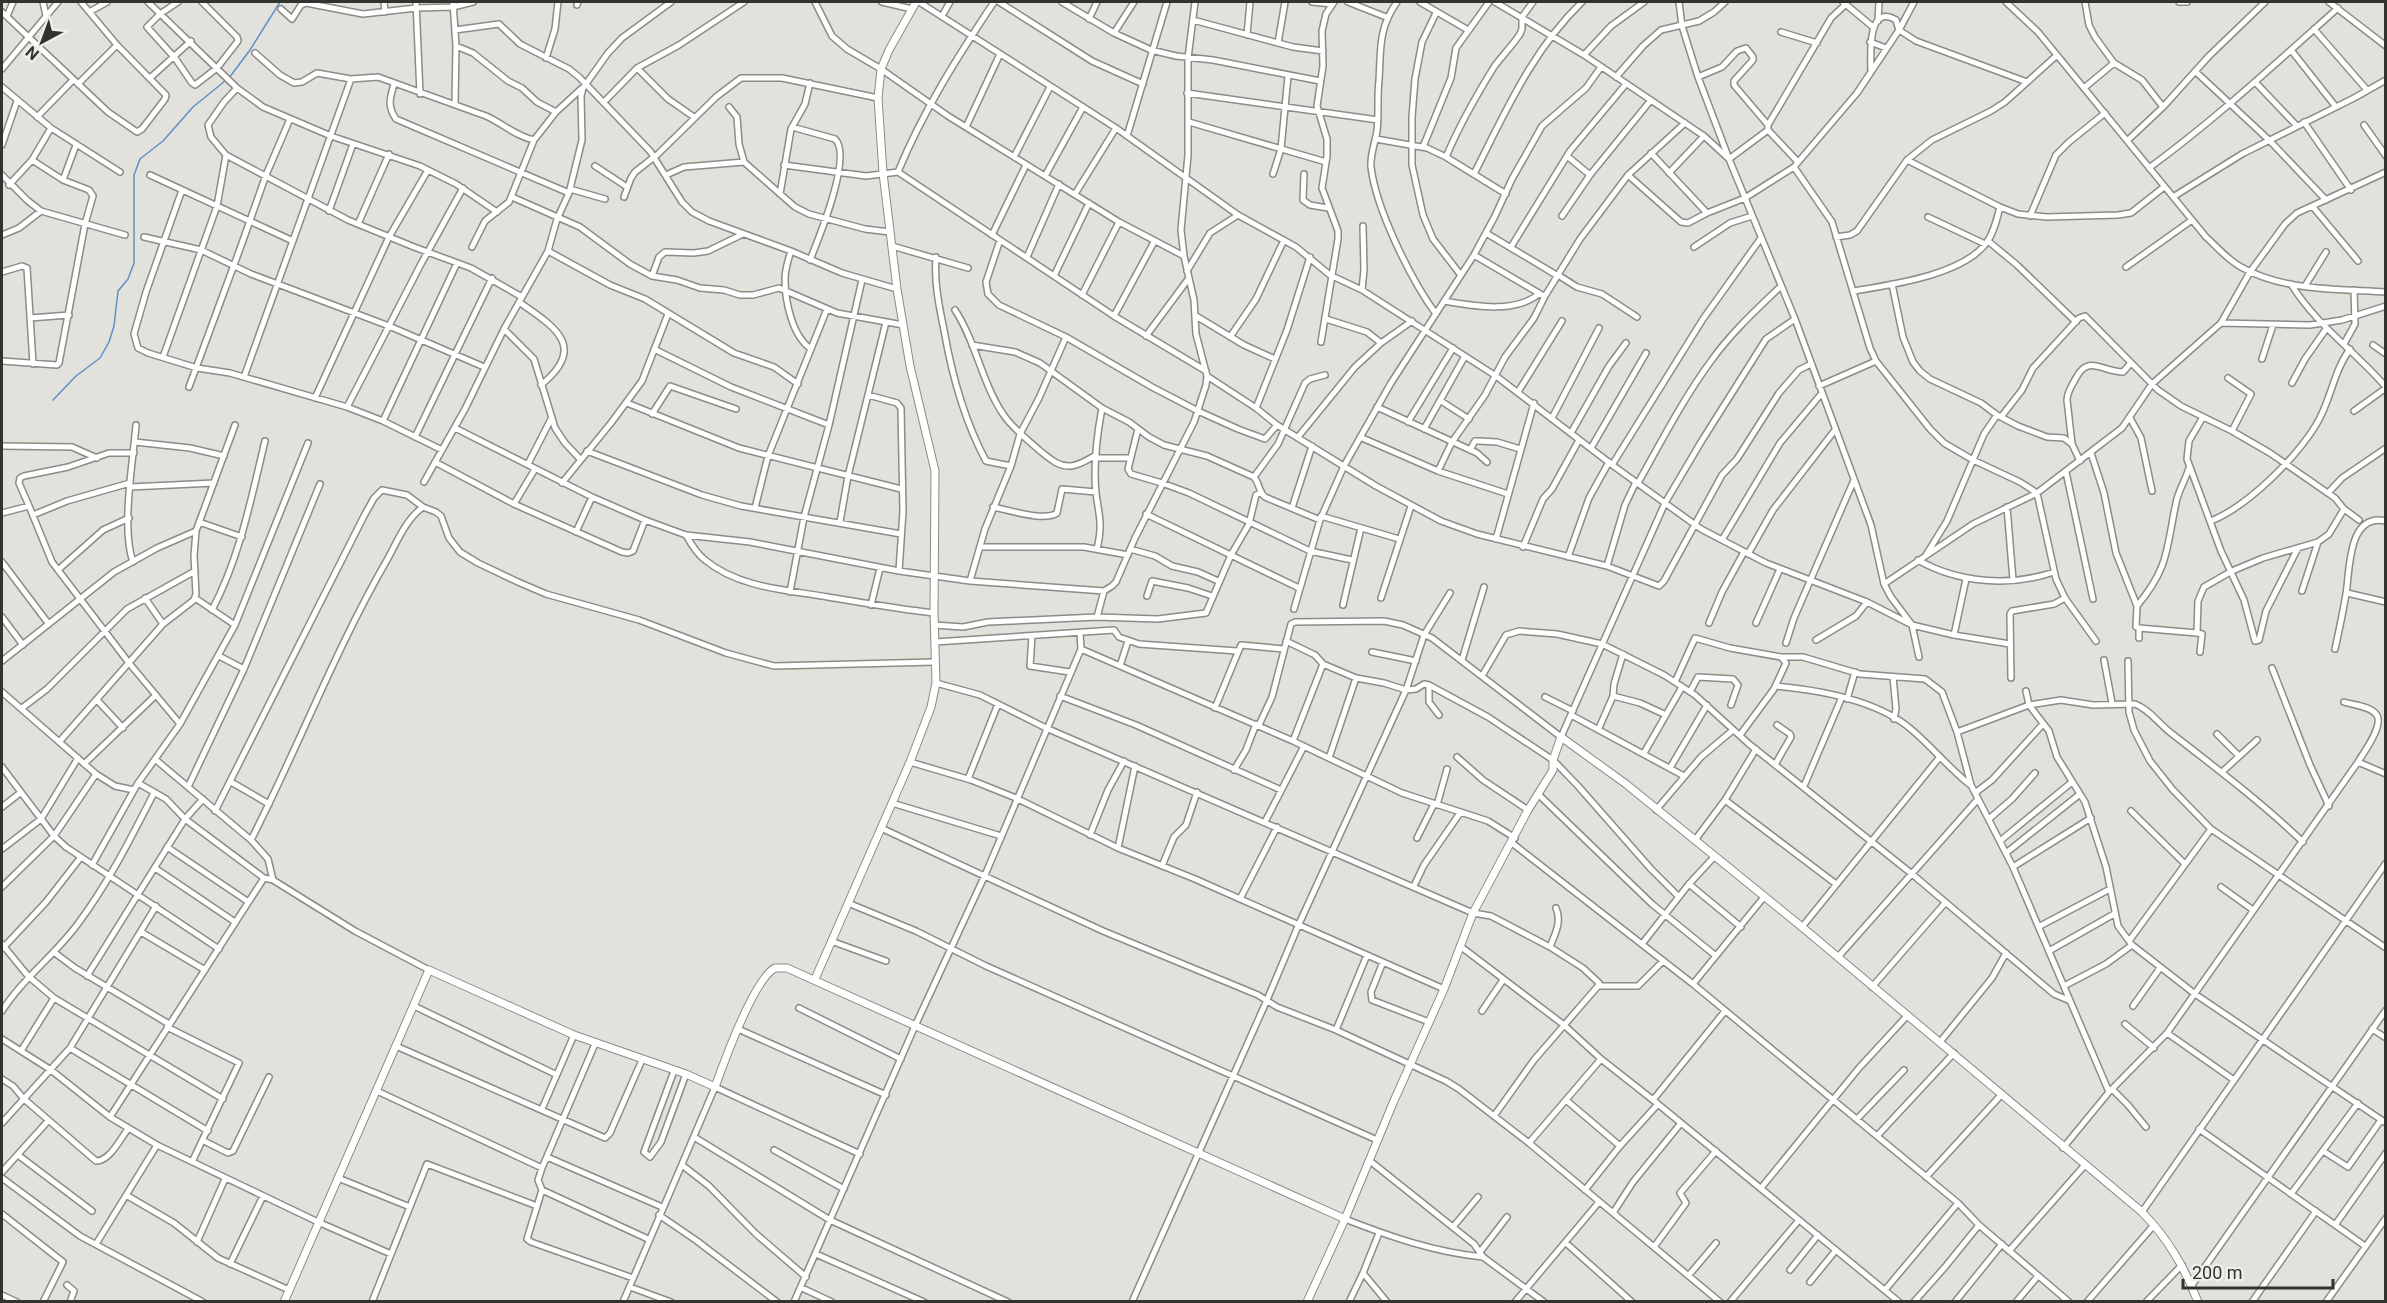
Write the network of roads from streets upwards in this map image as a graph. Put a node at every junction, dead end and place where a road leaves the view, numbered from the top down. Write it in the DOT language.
graph roads {
  1 [pos="13,2"];
  2 [pos="43,2"];
  3 [pos="58,2"];
  4 [pos="81,2"];
  5 [pos="107,2"];
  6 [pos="148,2"];
  7 [pos="178,2"];
  8 [pos="202,2"];
  9 [pos="384,2"];
  10 [pos="473,2"];
  11 [pos="558,2"];
  12 [pos="671,2"];
  13 [pos="744,2"];
  14 [pos="815,2"];
  15 [pos="882,2"];
  16 [pos="918,2"];
  17 [pos="950,2"];
  18 [pos="994,2"];
  19 [pos="999,2"];
  20 [pos="1062,2"];
  21 [pos="1097,2"];
  22 [pos="1134,2"];
  23 [pos="1167,2"];
  24 [pos="1195,2"];
  25 [pos="1250,2"];
  26 [pos="1285,2"];
  27 [pos="1312,2"];
  28 [pos="1348,2"];
  29 [pos="1397,2"];
  30 [pos="1419,2"];
  31 [pos="1489,2"];
  32 [pos="1495,2"];
  33 [pos="1533,2"];
  34 [pos="1582,2"];
  35 [pos="1644,2"];
  36 [pos="1679,2"];
  37 [pos="1725,2"];
  38 [pos="1879,2"];
  39 [pos="1914,2"];
  40 [pos="2006,2"];
  41 [pos="2018,2"];
  42 [pos="2085,2"];
  43 [pos="2179,2"];
  44 [pos="2187,2"];
  45 [pos="2265,2"];
  46 [pos="2329,2"];
  47 [pos="1333,3"];
  48 [pos="1844,3"];
  49 [pos="453,4"];
  50 [pos="416,5"];
  51 [pos="2013,8"];
  52 [pos="2338,8"];
  53 [pos="281,9"];
  54 [pos="912,9"];
  55 [pos="91,11"];
  56 [pos="385,12"];
  57 [pos="1436,13"];
  58 [pos="4,14"];
  59 [pos="160,14"];
  60 [pos="46,16"];
  61 [pos="942,16"];
  62 [pos="1386,17"];
  63 [pos="1522,17"];
  64 [pos="1089,19"];
  65 [pos="1193,20"];
  66 [pos="1878,21"];
  67 [pos="1682,26"];
  68 [pos="1873,27"];
  69 [pos="2314,29"];
  70 [pos="454,30"];
  71 [pos="1468,30"];
  72 [pos="1899,30"];
  73 [pos="1781,32"];
  74 [pos="1114,33"];
  75 [pos="971,35"];
  76 [pos="1247,35"];
  77 [pos="1552,35"];
  78 [pos="27,37"];
  79 [pos="191,41"];
  80 [pos="1870,42"];
  81 [pos="1278,43"];
  82 [pos="1817,43"];
  83 [pos="117,45"];
  84 [pos="456,46"];
  85 [pos="2385,46"];
  86 [pos="1887,48"];
  87 [pos="1151,50"];
  88 [pos="2290,50"];
  89 [pos="1323,51"];
  90 [pos="255,52"];
  91 [pos="1000,54"];
  92 [pos="1584,55"];
  93 [pos="2056,56"];
  94 [pos="1188,57"];
  95 [pos="175,58"];
  96 [pos="546,58"];
  97 [pos="2114,63"];
  98 [pos="1601,67"];
  99 [pos="217,68"];
  100 [pos="637,68"];
  101 [pos="2,69"];
  102 [pos="881,69"];
  103 [pos="2196,72"];
  104 [pos="1870,74"];
  105 [pos="1288,76"];
  106 [pos="1616,77"];
  107 [pos="1698,77"];
  108 [pos="150,78"];
  109 [pos="351,79"];
  110 [pos="2385,80"];
  111 [pos="1320,81"];
  112 [pos="76,82"];
  113 [pos="2026,82"];
  114 [pos="2256,82"];
  115 [pos="810,83"];
  116 [pos="394,84"];
  117 [pos="1143,84"];
  118 [pos="1626,84"];
  119 [pos="584,85"];
  120 [pos="2,87"];
  121 [pos="1050,87"];
  122 [pos="237,88"];
  123 [pos="2084,88"];
  124 [pos="2367,90"];
  125 [pos="1187,93"];
  126 [pos="420,94"];
  127 [pos="878,98"];
  128 [pos="1651,100"];
  129 [pos="17,101"];
  130 [pos="604,102"];
  131 [pos="455,103"];
  132 [pos="930,103"];
  133 [pos="2230,105"];
  134 [pos="1287,106"];
  135 [pos="729,107"];
  136 [pos="1083,107"];
  137 [pos="2163,107"];
  138 [pos="2336,107"];
  139 [pos="556,112"];
  140 [pos="1318,112"];
  141 [pos="2105,113"];
  142 [pos="37,117"];
  143 [pos="694,117"];
  144 [pos="290,119"];
  145 [pos="1378,120"];
  146 [pos="1188,122"];
  147 [pos="2304,122"];
  148 [pos="1685,123"];
  149 [pos="2296,125"];
  150 [pos="2364,125"];
  151 [pos="792,127"];
  152 [pos="966,127"];
  153 [pos="1768,127"];
  154 [pos="51,128"];
  155 [pos="1116,128"];
  156 [pos="331,135"];
  157 [pos="1126,136"];
  158 [pos="1704,136"];
  159 [pos="1376,138"];
  160 [pos="534,140"];
  161 [pos="2128,140"];
  162 [pos="2270,141"];
  163 [pos="353,144"];
  164 [pos="1411,144"];
  165 [pos="2,145"];
  166 [pos="76,145"];
  167 [pos="1423,147"];
  168 [pos="1281,149"];
  169 [pos="1651,153"];
  170 [pos="389,154"];
  171 [pos="226,155"];
  172 [pos="655,156"];
  173 [pos="1567,156"];
  174 [pos="2385,156"];
  175 [pos="1014,157"];
  176 [pos="1446,157"];
  177 [pos="1729,159"];
  178 [pos="32,160"];
  179 [pos="1906,160"];
  180 [pos="744,162"];
  181 [pos="1326,162"];
  182 [pos="784,165"];
  183 [pos="1026,165"];
  184 [pos="1796,165"];
  185 [pos="596,166"];
  186 [pos="2149,168"];
  187 [pos="428,170"];
  188 [pos="120,172"];
  189 [pos="522,172"];
  190 [pos="838,172"];
  191 [pos="898,172"];
  192 [pos="2385,172"];
  193 [pos="883,173"];
  194 [pos="1669,173"];
  195 [pos="1273,174"];
  196 [pos="1304,174"];
  197 [pos="1474,174"];
  198 [pos="2,175"];
  199 [pos="150,175"];
  200 [pos="266,175"];
  201 [pos="666,175"];
  202 [pos="1590,175"];
  203 [pos="1628,175"];
  204 [pos="1045,176"];
  205 [pos="1185,179"];
  206 [pos="63,180"];
  207 [pos="1059,184"];
  208 [pos="9,185"];
  209 [pos="627,187"];
  210 [pos="463,188"];
  211 [pos="2164,188"];
  212 [pos="182,190"];
  213 [pos="2351,190"];
  214 [pos="569,191"];
  215 [pos="780,194"];
  216 [pos="1075,194"];
  217 [pos="1506,194"];
  218 [pos="512,197"];
  219 [pos="624,197"];
  220 [pos="2173,197"];
  221 [pos="1745,198"];
  222 [pos="605,199"];
  223 [pos="308,200"];
  224 [pos="2326,200"];
  225 [pos="1089,203"];
  226 [pos="217,206"];
  227 [pos="2000,207"];
  228 [pos="2313,207"];
  229 [pos="1328,208"];
  230 [pos="41,211"];
  231 [pos="329,211"];
  232 [pos="496,212"];
  233 [pos="1707,213"];
  234 [pos="1238,215"];
  235 [pos="1563,216"];
  236 [pos="1752,216"];
  237 [pos="2030,216"];
  238 [pos="1928,217"];
  239 [pos="827,218"];
  240 [pos="557,219"];
  241 [pos="250,220"];
  242 [pos="2192,220"];
  243 [pos="1119,222"];
  244 [pos="85,224"];
  245 [pos="358,224"];
  246 [pos="1363,226"];
  247 [pos="890,232"];
  248 [pos="1486,233"];
  249 [pos="744,234"];
  250 [pos="2,235"];
  251 [pos="125,235"];
  252 [pos="992,235"];
  253 [pos="144,237"];
  254 [pos="389,237"];
  255 [pos="1836,237"];
  256 [pos="1761,238"];
  257 [pos="1000,240"];
  258 [pos="1284,240"];
  259 [pos="293,241"];
  260 [pos="165,242"];
  261 [pos="1154,242"];
  262 [pos="1986,243"];
  263 [pos="892,246"];
  264 [pos="472,247"];
  265 [pos="1511,247"];
  266 [pos="1694,248"];
  267 [pos="201,250"];
  268 [pos="548,250"];
  269 [pos="791,251"];
  270 [pos="427,252"];
  271 [pos="2326,252"];
  272 [pos="1474,255"];
  273 [pos="1184,256"];
  274 [pos="936,257"];
  275 [pos="1028,257"];
  276 [pos="1310,257"];
  277 [pos="810,261"];
  278 [pos="2358,261"];
  279 [pos="457,263"];
  280 [pos="234,265"];
  281 [pos="2126,267"];
  282 [pos="968,268"];
  283 [pos="1187,271"];
  284 [pos="2,272"];
  285 [pos="2250,272"];
  286 [pos="1460,274"];
  287 [pos="1330,275"];
  288 [pos="1558,275"];
  289 [pos="652,276"];
  290 [pos="1054,276"];
  291 [pos="492,278"];
  292 [pos="1189,278"];
  293 [pos="862,280"];
  294 [pos="277,284"];
  295 [pos="1892,284"];
  296 [pos="2291,284"];
  297 [pos="2305,286"];
  298 [pos="1780,287"];
  299 [pos="897,289"];
  300 [pos="1362,290"];
  301 [pos="2354,290"];
  302 [pos="787,291"];
  303 [pos="1853,291"];
  304 [pos="2385,292"];
  305 [pos="1082,295"];
  306 [pos="1542,295"];
  307 [pos="521,299"];
  308 [pos="1444,301"];
  309 [pos="2385,306"];
  310 [pos="827,309"];
  311 [pos="955,310"];
  312 [pos="354,313"];
  313 [pos="668,314"];
  314 [pos="1436,314"];
  315 [pos="69,315"];
  316 [pos="1114,316"];
  317 [pos="1196,316"];
  318 [pos="2355,316"];
  319 [pos="854,317"];
  320 [pos="1637,317"];
  321 [pos="30,318"];
  322 [pos="1326,319"];
  323 [pos="1795,319"];
  324 [pos="1412,321"];
  325 [pos="1562,321"];
  326 [pos="886,322"];
  327 [pos="2076,322"];
  328 [pos="2221,323"];
  329 [pos="2320,324"];
  330 [pos="903,325"];
  331 [pos="2273,325"];
  332 [pos="389,326"];
  333 [pos="1599,328"];
  334 [pos="504,329"];
  335 [pos="2326,329"];
  336 [pos="1426,330"];
  337 [pos="1146,336"];
  338 [pos="1066,337"];
  339 [pos="1230,338"];
  340 [pos="422,341"];
  341 [pos="1321,342"];
  342 [pos="1381,343"];
  343 [pos="1626,343"];
  344 [pos="2344,344"];
  345 [pos="972,345"];
  346 [pos="2373,345"];
  347 [pos="1453,348"];
  348 [pos="654,349"];
  349 [pos="811,349"];
  350 [pos="2350,350"];
  351 [pos="1646,353"];
  352 [pos="2385,354"];
  353 [pos="456,355"];
  354 [pos="1465,356"];
  355 [pos="163,357"];
  356 [pos="1275,359"];
  357 [pos="2262,359"];
  358 [pos="2,361"];
  359 [pos="1876,361"];
  360 [pos="33,364"];
  361 [pos="1811,364"];
  362 [pos="2130,364"];
  363 [pos="484,367"];
  364 [pos="197,368"];
  365 [pos="1051,369"];
  366 [pos="1206,373"];
  367 [pos="1325,375"];
  368 [pos="1496,376"];
  369 [pos="244,377"];
  370 [pos="2228,378"];
  371 [pos="2292,383"];
  372 [pos="542,384"];
  373 [pos="798,384"];
  374 [pos="2152,384"];
  375 [pos="1819,386"];
  376 [pos="189,387"];
  377 [pos="2385,387"];
  378 [pos="1518,392"];
  379 [pos="1822,393"];
  380 [pos="868,395"];
  381 [pos="315,398"];
  382 [pos="1441,401"];
  383 [pos="627,403"];
  384 [pos="1534,403"];
  385 [pos="347,407"];
  386 [pos="1377,407"];
  387 [pos="1102,408"];
  388 [pos="1256,408"];
  389 [pos="736,409"];
  390 [pos="787,410"];
  391 [pos="1198,411"];
  392 [pos="2354,411"];
  393 [pos="652,414"];
  394 [pos="1999,416"];
  395 [pos="2203,417"];
  396 [pos="1552,418"];
  397 [pos="2130,418"];
  398 [pos="551,419"];
  399 [pos="1469,419"];
  400 [pos="383,422"];
  401 [pos="1408,422"];
  402 [pos="136,425"];
  403 [pos="235,425"];
  404 [pos="829,425"];
  405 [pos="1277,425"];
  406 [pos="455,428"];
  407 [pos="1138,429"];
  408 [pos="1285,429"];
  409 [pos="1424,429"];
  410 [pos="1835,430"];
  411 [pos="2232,430"];
  412 [pos="1571,433"];
  413 [pos="1020,434"];
  414 [pos="415,437"];
  415 [pos="1298,437"];
  416 [pos="1360,437"];
  417 [pos="1579,440"];
  418 [pos="265,441"];
  419 [pos="135,442"];
  420 [pos="1452,442"];
  421 [pos="308,443"];
  422 [pos="2072,444"];
  423 [pos="2,446"];
  424 [pos="1312,446"];
  425 [pos="1180,448"];
  426 [pos="1591,448"];
  427 [pos="2385,448"];
  428 [pos="1520,449"];
  429 [pos="442,450"];
  430 [pos="1470,450"];
  431 [pos="587,451"];
  432 [pos="135,453"];
  433 [pos="2091,453"];
  434 [pos="224,456"];
  435 [pos="768,456"];
  436 [pos="1096,457"];
  437 [pos="97,458"];
  438 [pos="1129,458"];
  439 [pos="580,459"];
  440 [pos="1973,460"];
  441 [pos="2080,461"];
  442 [pos="435,462"];
  443 [pos="1487,462"];
  444 [pos="2284,463"];
  445 [pos="1611,464"];
  446 [pos="528,465"];
  447 [pos="1011,466"];
  448 [pos="1344,466"];
  449 [pos="2189,468"];
  450 [pos="535,469"];
  451 [pos="817,470"];
  452 [pos="1438,471"];
  453 [pos="2066,472"];
  454 [pos="848,476"];
  455 [pos="1254,477"];
  456 [pos="1854,480"];
  457 [pos="424,482"];
  458 [pos="1637,482"];
  459 [pos="214,483"];
  460 [pos="562,483"];
  461 [pos="1162,483"];
  462 [pos="320,484"];
  463 [pos="130,485"];
  464 [pos="901,489"];
  465 [pos="2152,491"];
  466 [pos="1096,492"];
  467 [pos="1260,493"];
  468 [pos="2037,493"];
  469 [pos="2328,493"];
  470 [pos="1508,494"];
  471 [pos="592,496"];
  472 [pos="1665,503"];
  473 [pos="514,504"];
  474 [pos="29,506"];
  475 [pos="1411,506"];
  476 [pos="423,507"];
  477 [pos="993,507"];
  478 [pos="2007,507"];
  479 [pos="755,508"];
  480 [pos="1292,508"];
  481 [pos="2344,510"];
  482 [pos="2,513"];
  483 [pos="1146,514"];
  484 [pos="33,515"];
  485 [pos="129,518"];
  486 [pos="804,518"];
  487 [pos="1320,518"];
  488 [pos="645,520"];
  489 [pos="2359,520"];
  490 [pos="2211,521"];
  491 [pos="2385,521"];
  492 [pos="199,522"];
  493 [pos="840,522"];
  494 [pos="1249,524"];
  495 [pos="1695,525"];
  496 [pos="1361,528"];
  497 [pos="196,531"];
  498 [pos="576,532"];
  499 [pos="901,534"];
  500 [pos="686,535"];
  501 [pos="242,537"];
  502 [pos="1399,539"];
  503 [pos="1496,539"];
  504 [pos="1722,540"];
  505 [pos="2318,542"];
  506 [pos="1523,546"];
  507 [pos="980,547"];
  508 [pos="2298,548"];
  509 [pos="1097,549"];
  510 [pos="1310,551"];
  511 [pos="1129,552"];
  512 [pos="797,553"];
  513 [pos="1746,553"];
  514 [pos="1231,555"];
  515 [pos="1925,556"];
  516 [pos="1569,557"];
  517 [pos="1352,560"];
  518 [pos="1918,560"];
  519 [pos="2,562"];
  520 [pos="133,562"];
  521 [pos="1607,566"];
  522 [pos="880,568"];
  523 [pos="1780,569"];
  524 [pos="58,570"];
  525 [pos="195,571"];
  526 [pos="899,571"];
  527 [pos="2232,571"];
  528 [pos="2055,572"];
  529 [pos="1633,574"];
  530 [pos="936,576"];
  531 [pos="1966,579"];
  532 [pos="1811,580"];
  533 [pos="2013,580"];
  534 [pos="970,581"];
  535 [pos="1218,581"];
  536 [pos="1884,584"];
  537 [pos="1484,587"];
  538 [pos="1299,588"];
  539 [pos="1104,591"];
  540 [pos="2302,591"];
  541 [pos="790,592"];
  542 [pos="1450,593"];
  543 [pos="2347,593"];
  544 [pos="1147,596"];
  545 [pos="1212,596"];
  546 [pos="80,597"];
  547 [pos="2065,597"];
  548 [pos="145,598"];
  549 [pos="195,598"];
  550 [pos="1381,598"];
  551 [pos="2093,599"];
  552 [pos="1867,602"];
  553 [pos="2385,602"];
  554 [pos="871,605"];
  555 [pos="1343,605"];
  556 [pos="2137,606"];
  557 [pos="1294,609"];
  558 [pos="212,610"];
  559 [pos="934,613"];
  560 [pos="2,617"];
  561 [pos="1097,617"];
  562 [pos="48,623"];
  563 [pos="1709,623"];
  564 [pos="1756,623"];
  565 [pos="164,624"];
  566 [pos="235,625"];
  567 [pos="1912,625"];
  568 [pos="2139,628"];
  569 [pos="104,631"];
  570 [pos="934,633"];
  571 [pos="1080,633"];
  572 [pos="2197,633"];
  573 [pos="1424,635"];
  574 [pos="1954,635"];
  575 [pos="1032,636"];
  576 [pos="2139,638"];
  577 [pos="1128,640"];
  578 [pos="1816,640"];
  579 [pos="1286,641"];
  580 [pos="2096,641"];
  581 [pos="1786,643"];
  582 [pos="1602,644"];
  583 [pos="2010,644"];
  584 [pos="23,645"];
  585 [pos="1081,649"];
  586 [pos="1284,649"];
  587 [pos="2334,649"];
  588 [pos="1237,651"];
  589 [pos="1372,651"];
  590 [pos="2200,652"];
  591 [pos="1623,654"];
  592 [pos="219,656"];
  593 [pos="1781,657"];
  594 [pos="1919,657"];
  595 [pos="1461,660"];
  596 [pos="2104,660"];
  597 [pos="2,661"];
  598 [pos="1416,661"];
  599 [pos="2128,661"];
  600 [pos="935,662"];
  601 [pos="129,663"];
  602 [pos="1323,664"];
  603 [pos="1120,666"];
  604 [pos="2272,668"];
  605 [pos="244,669"];
  606 [pos="1070,672"];
  607 [pos="1856,672"];
  608 [pos="1482,676"];
  609 [pos="1893,677"];
  610 [pos="1356,678"];
  611 [pos="2011,678"];
  612 [pos="1675,682"];
  613 [pos="936,683"];
  614 [pos="1429,685"];
  615 [pos="1776,686"];
  616 [pos="1682,687"];
  617 [pos="1406,690"];
  618 [pos="2026,691"];
  619 [pos="2,692"];
  620 [pos="1690,692"];
  621 [pos="156,695"];
  622 [pos="1060,696"];
  623 [pos="1613,696"];
  624 [pos="1545,697"];
  625 [pos="1844,698"];
  626 [pos="98,700"];
  627 [pos="2344,702"];
  628 [pos="2112,703"];
  629 [pos="2129,703"];
  630 [pos="998,704"];
  631 [pos="1707,705"];
  632 [pos="1731,705"];
  633 [pos="2029,705"];
  634 [pos="22,708"];
  635 [pos="1215,708"];
  636 [pos="1572,713"];
  637 [pos="1439,715"];
  638 [pos="1666,716"];
  639 [pos="1894,719"];
  640 [pos="180,723"];
  641 [pos="2043,724"];
  642 [pos="1257,725"];
  643 [pos="1777,725"];
  644 [pos="123,728"];
  645 [pos="1046,728"];
  646 [pos="1599,728"];
  647 [pos="1733,730"];
  648 [pos="1958,732"];
  649 [pos="2217,734"];
  650 [pos="1740,735"];
  651 [pos="1562,737"];
  652 [pos="2257,740"];
  653 [pos="60,741"];
  654 [pos="1293,741"];
  655 [pos="1304,746"];
  656 [pos="1756,749"];
  657 [pos="1644,753"];
  658 [pos="2239,756"];
  659 [pos="1457,757"];
  660 [pos="78,758"];
  661 [pos="1329,758"];
  662 [pos="1939,758"];
  663 [pos="156,760"];
  664 [pos="1553,760"];
  665 [pos="1124,761"];
  666 [pos="910,762"];
  667 [pos="2358,762"];
  668 [pos="1776,763"];
  669 [pos="84,764"];
  670 [pos="1135,766"];
  671 [pos="2,767"];
  672 [pos="1670,768"];
  673 [pos="1447,769"];
  674 [pos="1234,770"];
  675 [pos="2222,772"];
  676 [pos="2034,773"];
  677 [pos="96,774"];
  678 [pos="2385,774"];
  679 [pos="1367,775"];
  680 [pos="1684,776"];
  681 [pos="968,779"];
  682 [pos="231,782"];
  683 [pos="2072,782"];
  684 [pos="138,783"];
  685 [pos="1971,785"];
  686 [pos="1804,786"];
  687 [pos="188,787"];
  688 [pos="134,790"];
  689 [pos="1281,790"];
  690 [pos="1197,792"];
  691 [pos="20,793"];
  692 [pos="154,793"];
  693 [pos="1538,794"];
  694 [pos="2080,794"];
  695 [pos="1976,796"];
  696 [pos="1016,798"];
  697 [pos="203,799"];
  698 [pos="1725,800"];
  699 [pos="892,803"];
  700 [pos="269,804"];
  701 [pos="1436,804"];
  702 [pos="2328,806"];
  703 [pos="2,807"];
  704 [pos="1528,810"];
  705 [pos="1656,810"];
  706 [pos="215,811"];
  707 [pos="2131,811"];
  708 [pos="1460,813"];
  709 [pos="2091,818"];
  710 [pos="40,819"];
  711 [pos="185,819"];
  712 [pos="1989,819"];
  713 [pos="1265,822"];
  714 [pos="1277,827"];
  715 [pos="881,828"];
  716 [pos="2211,829"];
  717 [pos="1090,835"];
  718 [pos="54,836"];
  719 [pos="1001,836"];
  720 [pos="1417,838"];
  721 [pos="251,840"];
  722 [pos="1513,840"];
  723 [pos="1695,840"];
  724 [pos="2000,842"];
  725 [pos="2303,842"];
  726 [pos="1871,843"];
  727 [pos="167,847"];
  728 [pos="1118,848"];
  729 [pos="2,849"];
  730 [pos="1333,851"];
  731 [pos="2006,853"];
  732 [pos="1714,856"];
  733 [pos="81,857"];
  734 [pos="2184,863"];
  735 [pos="2385,863"];
  736 [pos="92,866"];
  737 [pos="1162,866"];
  738 [pos="2013,867"];
  739 [pos="155,868"];
  740 [pos="1912,874"];
  741 [pos="2278,874"];
  742 [pos="985,875"];
  743 [pos="109,877"];
  744 [pos="264,878"];
  745 [pos="273,880"];
  746 [pos="1689,884"];
  747 [pos="1836,884"];
  748 [pos="1414,886"];
  749 [pos="2,887"];
  750 [pos="2222,887"];
  751 [pos="2110,890"];
  752 [pos="139,895"];
  753 [pos="1679,897"];
  754 [pos="1764,897"];
  755 [pos="1240,899"];
  756 [pos="247,901"];
  757 [pos="848,903"];
  758 [pos="1945,903"];
  759 [pos="156,906"];
  760 [pos="1556,908"];
  761 [pos="2253,910"];
  762 [pos="1473,913"];
  763 [pos="2114,914"];
  764 [pos="1664,915"];
  765 [pos="2346,921"];
  766 [pos="235,922"];
  767 [pos="1299,924"];
  768 [pos="2040,926"];
  769 [pos="1741,927"];
  770 [pos="1802,927"];
  771 [pos="141,932"];
  772 [pos="831,941"];
  773 [pos="2130,943"];
  774 [pos="1642,944"];
  775 [pos="1460,946"];
  776 [pos="2,947"];
  777 [pos="1550,947"];
  778 [pos="219,948"];
  779 [pos="2385,948"];
  780 [pos="952,950"];
  781 [pos="2049,951"];
  782 [pos="2006,952"];
  783 [pos="55,953"];
  784 [pos="1367,955"];
  785 [pos="1716,956"];
  786 [pos="1838,957"];
  787 [pos="886,961"];
  788 [pos="1663,961"];
  789 [pos="1383,962"];
  790 [pos="2160,968"];
  791 [pos="205,970"];
  792 [pos="429,970"];
  793 [pos="28,976"];
  794 [pos="87,976"];
  795 [pos="815,979"];
  796 [pos="1503,980"];
  797 [pos="1693,984"];
  798 [pos="1598,986"];
  799 [pos="2064,986"];
  800 [pos="1872,987"];
  801 [pos="108,988"];
  802 [pos="1444,989"];
  803 [pos="2195,994"];
  804 [pos="54,998"];
  805 [pos="1267,1000"];
  806 [pos="2068,1000"];
  807 [pos="414,1006"];
  808 [pos="2133,1006"];
  809 [pos="799,1008"];
  810 [pos="2385,1010"];
  811 [pos="2,1011"];
  812 [pos="1482,1011"];
  813 [pos="1725,1011"];
  814 [pos="1906,1017"];
  815 [pos="87,1019"];
  816 [pos="1429,1022"];
  817 [pos="2126,1024"];
  818 [pos="1564,1025"];
  819 [pos="168,1026"];
  820 [pos="915,1026"];
  821 [pos="738,1029"];
  822 [pos="2372,1029"];
  823 [pos="1336,1030"];
  824 [pos="2166,1034"];
  825 [pos="574,1035"];
  826 [pos="2385,1038"];
  827 [pos="2,1039"];
  828 [pos="2263,1040"];
  829 [pos="1940,1042"];
  830 [pos="595,1044"];
  831 [pos="396,1046"];
  832 [pos="70,1048"];
  833 [pos="2154,1048"];
  834 [pos="21,1051"];
  835 [pos="1954,1053"];
  836 [pos="151,1055"];
  837 [pos="901,1059"];
  838 [pos="1601,1059"];
  839 [pos="642,1060"];
  840 [pos="1410,1065"];
  841 [pos="51,1070"];
  842 [pos="1904,1070"];
  843 [pos="674,1071"];
  844 [pos="555,1074"];
  845 [pos="686,1074"];
  846 [pos="269,1077"];
  847 [pos="1233,1077"];
  848 [pos="2,1079"];
  849 [pos="2234,1080"];
  850 [pos="2332,1085"];
  851 [pos="131,1086"];
  852 [pos="715,1087"];
  853 [pos="377,1091"];
  854 [pos="2110,1091"];
  855 [pos="2002,1094"];
  856 [pos="886,1095"];
  857 [pos="24,1099"];
  858 [pos="223,1099"];
  859 [pos="1566,1100"];
  860 [pos="1832,1100"];
  861 [pos="1656,1102"];
  862 [pos="2358,1103"];
  863 [pos="542,1109"];
  864 [pos="1494,1116"];
  865 [pos="110,1118"];
  866 [pos="562,1118"];
  867 [pos="1857,1119"];
  868 [pos="48,1121"];
  869 [pos="2383,1122"];
  870 [pos="2,1123"];
  871 [pos="1681,1123"];
  872 [pos="2146,1127"];
  873 [pos="128,1129"];
  874 [pos="2199,1129"];
  875 [pos="208,1131"];
  876 [pos="1877,1136"];
  877 [pos="694,1137"];
  878 [pos="1377,1140"];
  879 [pos="204,1141"];
  880 [pos="1529,1143"];
  881 [pos="156,1145"];
  882 [pos="1620,1146"];
  883 [pos="2063,1148"];
  884 [pos="774,1150"];
  885 [pos="1716,1151"];
  886 [pos="2323,1151"];
  887 [pos="2385,1153"];
  888 [pos="860,1154"];
  889 [pos="1198,1154"];
  890 [pos="18,1155"];
  891 [pos="547,1156"];
  892 [pos="1370,1161"];
  893 [pos="192,1162"];
  894 [pos="682,1165"];
  895 [pos="2084,1166"];
  896 [pos="542,1168"];
  897 [pos="2,1172"];
  898 [pos="1926,1177"];
  899 [pos="2267,1177"];
  900 [pos="2,1178"];
  901 [pos="338,1178"];
  902 [pos="225,1179"];
  903 [pos="1761,1188"];
  904 [pos="844,1189"];
  905 [pos="542,1190"];
  906 [pos="1585,1190"];
  907 [pos="2291,1194"];
  908 [pos="126,1195"];
  909 [pos="263,1196"];
  910 [pos="1478,1197"];
  911 [pos="1599,1202"];
  912 [pos="1958,1203"];
  913 [pos="537,1206"];
  914 [pos="410,1207"];
  915 [pos="662,1207"];
  916 [pos="92,1211"];
  917 [pos="2316,1211"];
  918 [pos="2142,1212"];
  919 [pos="1613,1213"];
  920 [pos="2,1214"];
  921 [pos="659,1215"];
  922 [pos="1507,1217"];
  923 [pos="2385,1218"];
  924 [pos="1346,1219"];
  925 [pos="830,1220"];
  926 [pos="1799,1220"];
  927 [pos="318,1222"];
  928 [pos="1979,1225"];
  929 [pos="2154,1225"];
  930 [pos="2334,1225"];
  931 [pos="1453,1227"];
  932 [pos="1379,1233"];
  933 [pos="1818,1236"];
  934 [pos="648,1239"];
  935 [pos="197,1242"];
  936 [pos="1566,1243"];
  937 [pos="1716,1243"];
  938 [pos="96,1244"];
  939 [pos="2002,1244"];
  940 [pos="2365,1246"];
  941 [pos="1654,1247"];
  942 [pos="1836,1250"];
  943 [pos="2009,1251"];
  944 [pos="391,1254"];
  945 [pos="816,1254"];
  946 [pos="1481,1254"];
  947 [pos="230,1264"];
  948 [pos="2182,1265"];
  949 [pos="1790,1270"];
  950 [pos="1363,1273"];
  951 [pos="1689,1275"];
  952 [pos="2038,1276"];
  953 [pos="806,1277"];
  954 [pos="633,1278"];
  955 [pos="1810,1282"];
  956 [pos="67,1285"];
  957 [pos="2192,1285"];
  958 [pos="630,1287"];
  959 [pos="802,1288"];
  960 [pos="1527,1288"];
  961 [pos="289,1290"];
  962 [pos="1885,1290"];
  963 [pos="2,1295"];
  964 [pos="17,1302"];
  965 [pos="43,1302"];
  966 [pos="70,1302"];
  967 [pos="203,1302"];
  968 [pos="284,1302"];
  969 [pos="372,1302"];
  970 [pos="623,1302"];
  971 [pos="671,1302"];
  972 [pos="777,1302"];
  973 [pos="795,1302"];
  974 [pos="832,1302"];
  975 [pos="924,1302"];
  976 [pos="1008,1302"];
  977 [pos="1132,1302"];
  978 [pos="1307,1302"];
  979 [pos="1349,1302"];
  980 [pos="1387,1302"];
  981 [pos="1515,1302"];
  982 [pos="1544,1302"];
  983 [pos="1632,1302"];
  984 [pos="1720,1302"];
  985 [pos="1730,1302"];
  986 [pos="1899,1302"];
  987 [pos="1914,1302"];
  988 [pos="1955,1302"];
  989 [pos="2016,1302"];
  990 [pos="2069,1302"];
  991 [pos="2086,1302"];
  992 [pos="2146,1302"];
  993 [pos="2198,1302"];
  994 [pos="2252,1302"];
  995 [pos="2326,1302"];
  1 -- 58 [label="street"];
  2 -- 60 [label="street"];
  3 -- 60 [label="street"];
  4 -- 55 [label="street"];
  5 -- 55 [label="street"];
  6 -- 59 [label="street"];
  7 -- 59 [label="street"];
  8 -- 99 [label="street"];
  9 -- 56 [label="street"];
  10 -- 49 [label="street"];
  11 -- 96 [label="street"];
  12 -- 119 [label="street"];
  13 -- 100 [label="street"];
  14 -- 102 [label="street"];
  15 -- 54 [label="street"];
  16 -- 54 [label="street"];
  16 -- 61 [label="street"];
  17 -- 61 [label="street"];
  18 -- 75 [label="street"];
  19 -- 117 [label="street"];
  20 -- 64 [label="street"];
  21 -- 64 [label="street"];
  22 -- 74 [label="street"];
  23 -- 87 [label="street"];
  24 -- 65 [label="street"];
  25 -- 76 [label="street"];
  26 -- 81 [label="street"];
  27 -- 47 [label="street"];
  28 -- 62 [label="street"];
  29 -- 62 [label="street"];
  30 -- 57 [label="street"];
  31 -- 71 [label="street"];
  32 -- 63 [label="street"];
  33 -- 63 [label="street"];
  34 -- 77 [label="street"];
  35 -- 92 [label="street"];
  36 -- 67 [label="street"];
  37 -- 67 [label="street"];
  38 -- 66 [label="street"];
  39 -- 72 [label="street"];
  40 -- 51 [label="street"];
  41 -- 51 [label="street"];
  42 -- 97 [label="street"];
  43 -- 44 [label="street"];
  45 -- 103 [label="street"];
  46 -- 52 [label="street"];
  47 -- 89 [label="street"];
  48 -- 68 [label="street"];
  48 -- 82 [label="street"];
  49 -- 50 [label="street"];
  49 -- 70 [label="street"];
  50 -- 56 [label="street"];
  50 -- 126 [label="street"];
  51 -- 93 [label="street"];
  52 -- 69 [label="street"];
  52 -- 85 [label="street"];
  53 -- 56 [label="street"];
  54 -- 102 [label="street"];
  55 -- 83 [label="street"];
  57 -- 71 [label="street"];
  57 -- 164 [label="street"];
  58 -- 78 [label="street"];
  59 -- 79 [label="street"];
  59 -- 95 [label="street"];
  60 -- 78 [label="street"];
  61 -- 75 [label="street"];
  62 -- 145 [label="street"];
  63 -- 77 [label="street"];
  63 -- 176 [label="street"];
  64 -- 74 [label="street"];
  65 -- 76 [label="street"];
  65 -- 94 [label="street"];
  66 -- 68 [label="street"];
  66 -- 72 [label="street"];
  67 -- 106 [label="street"];
  67 -- 107 [label="street"];
  68 -- 80 [label="street"];
  69 -- 88 [label="street"];
  69 -- 124 [label="street"];
  70 -- 84 [label="street"];
  70 -- 96 [label="street"];
  71 -- 167 [label="street"];
  72 -- 86 [label="street"];
  72 -- 113 [label="street"];
  73 -- 82 [label="street"];
  74 -- 87 [label="street"];
  75 -- 91 [label="street"];
  75 -- 132 [label="street"];
  76 -- 81 [label="street"];
  77 -- 92 [label="street"];
  77 -- 197 [label="street"];
  78 -- 101 [label="street"];
  78 -- 112 [label="street"];
  79 -- 95 [label="street"];
  79 -- 99 [label="street"];
  80 -- 86 [label="street"];
  80 -- 104 [label="street"];
  81 -- 89 [label="street"];
  82 -- 153 [label="street"];
  83 -- 108 [label="street"];
  83 -- 112 [label="street"];
  84 -- 131 [label="street"];
  84 -- 139 [label="street"];
  86 -- 104 [label="street"];
  87 -- 94 [label="street"];
  87 -- 117 [label="street"];
  88 -- 114 [label="street"];
  88 -- 138 [label="street"];
  89 -- 111 [label="street"];
  90 -- 109 [label="street"];
  91 -- 121 [label="street"];
  91 -- 152 [label="street"];
  92 -- 98 [label="street"];
  93 -- 113 [label="street"];
  93 -- 123 [label="street"];
  94 -- 105 [label="street"];
  94 -- 125 [label="street"];
  95 -- 99 [label="street"];
  95 -- 108 [label="street"];
  96 -- 119 [label="street"];
  97 -- 123 [label="street"];
  97 -- 137 [label="street"];
  98 -- 106 [label="street"];
  98 -- 217 [label="street"];
  99 -- 122 [label="street"];
  100 -- 130 [label="street"];
  100 -- 143 [label="street"];
  102 -- 127 [label="street"];
  102 -- 132 [label="street"];
  103 -- 133 [label="street"];
  103 -- 137 [label="street"];
  104 -- 184 [label="street"];
  105 -- 111 [label="street"];
  105 -- 134 [label="street"];
  106 -- 118 [label="street"];
  107 -- 153 [label="street"];
  107 -- 177 [label="street"];
  108 -- 112 [label="street"];
  109 -- 116 [label="street"];
  109 -- 156 [label="street"];
  110 -- 124 [label="street"];
  111 -- 140 [label="street"];
  112 -- 142 [label="street"];
  113 -- 179 [label="street"];
  114 -- 133 [label="street"];
  114 -- 149 [label="street"];
  115 -- 127 [label="street"];
  115 -- 143 [label="street"];
  115 -- 151 [label="street"];
  116 -- 126 [label="street"];
  116 -- 189 [label="street"];
  117 -- 157 [label="street"];
  118 -- 128 [label="street"];
  118 -- 173 [label="street"];
  119 -- 130 [label="street"];
  119 -- 139 [label="street"];
  119 -- 214 [label="street"];
  120 -- 129 [label="street"];
  121 -- 136 [label="street"];
  121 -- 175 [label="street"];
  122 -- 144 [label="street"];
  122 -- 171 [label="street"];
  123 -- 141 [label="street"];
  124 -- 138 [label="street"];
  125 -- 134 [label="street"];
  125 -- 146 [label="street"];
  126 -- 131 [label="street"];
  127 -- 193 [label="street"];
  128 -- 148 [label="street"];
  128 -- 202 [label="street"];
  129 -- 142 [label="street"];
  129 -- 165 [label="street"];
  130 -- 172 [label="street"];
  131 -- 160 [label="street"];
  132 -- 152 [label="street"];
  132 -- 191 [label="street"];
  133 -- 162 [label="street"];
  133 -- 186 [label="street"];
  134 -- 140 [label="street"];
  134 -- 168 [label="street"];
  135 -- 180 [label="street"];
  136 -- 155 [label="street"];
  136 -- 204 [label="street"];
  137 -- 161 [label="street"];
  138 -- 147 [label="street"];
  139 -- 160 [label="street"];
  140 -- 145 [label="street"];
  140 -- 181 [label="street"];
  141 -- 161 [label="street"];
  141 -- 237 [label="street"];
  142 -- 154 [label="street"];
  143 -- 172 [label="street"];
  144 -- 156 [label="street"];
  144 -- 200 [label="street"];
  145 -- 159 [label="street"];
  146 -- 168 [label="street"];
  146 -- 205 [label="street"];
  147 -- 149 [label="street"];
  147 -- 213 [label="street"];
  148 -- 158 [label="street"];
  148 -- 169 [label="street"];
  149 -- 162 [label="street"];
  150 -- 174 [label="street"];
  151 -- 182 [label="street"];
  151 -- 190 [label="street"];
  152 -- 175 [label="street"];
  153 -- 177 [label="street"];
  153 -- 184 [label="street"];
  154 -- 166 [label="street"];
  154 -- 178 [label="street"];
  155 -- 157 [label="street"];
  155 -- 216 [label="street"];
  156 -- 163 [label="street"];
  156 -- 223 [label="street"];
  157 -- 205 [label="street"];
  158 -- 177 [label="street"];
  158 -- 194 [label="street"];
  159 -- 164 [label="street"];
  159 -- 314 [label="street"];
  160 -- 189 [label="street"];
  161 -- 186 [label="street"];
  162 -- 220 [label="street"];
  162 -- 224 [label="street"];
  163 -- 170 [label="street"];
  163 -- 231 [label="street"];
  164 -- 167 [label="street"];
  164 -- 286 [label="street"];
  166 -- 188 [label="street"];
  166 -- 206 [label="street"];
  167 -- 176 [label="street"];
  168 -- 181 [label="street"];
  168 -- 195 [label="street"];
  169 -- 194 [label="street"];
  169 -- 203 [label="street"];
  170 -- 187 [label="street"];
  170 -- 245 [label="street"];
  171 -- 200 [label="street"];
  171 -- 226 [label="street"];
  172 -- 201 [label="street"];
  172 -- 209 [label="street"];
  173 -- 202 [label="street"];
  173 -- 265 [label="street"];
  175 -- 183 [label="street"];
  176 -- 197 [label="street"];
  177 -- 221 [label="street"];
  178 -- 206 [label="street"];
  178 -- 208 [label="street"];
  179 -- 227 [label="street"];
  179 -- 255 [label="street"];
  180 -- 201 [label="street"];
  180 -- 215 [label="street"];
  181 -- 229 [label="street"];
  182 -- 190 [label="street"];
  182 -- 215 [label="street"];
  183 -- 204 [label="street"];
  183 -- 252 [label="street"];
  184 -- 221 [label="street"];
  184 -- 255 [label="street"];
  185 -- 209 [label="street"];
  186 -- 211 [label="street"];
  187 -- 210 [label="street"];
  187 -- 254 [label="street"];
  189 -- 214 [label="street"];
  189 -- 218 [label="street"];
  190 -- 193 [label="street"];
  190 -- 239 [label="street"];
  191 -- 193 [label="street"];
  191 -- 252 [label="street"];
  192 -- 213 [label="street"];
  193 -- 247 [label="street"];
  194 -- 233 [label="street"];
  196 -- 229 [label="street"];
  197 -- 217 [label="street"];
  198 -- 208 [label="street"];
  199 -- 212 [label="street"];
  200 -- 223 [label="street"];
  200 -- 241 [label="street"];
  201 -- 249 [label="street"];
  202 -- 235 [label="street"];
  203 -- 233 [label="street"];
  203 -- 288 [label="street"];
  204 -- 207 [label="street"];
  205 -- 234 [label="street"];
  205 -- 273 [label="street"];
  206 -- 244 [label="street"];
  207 -- 216 [label="street"];
  207 -- 275 [label="street"];
  208 -- 230 [label="street"];
  209 -- 219 [label="street"];
  210 -- 232 [label="street"];
  210 -- 270 [label="street"];
  211 -- 220 [label="street"];
  211 -- 237 [label="street"];
  212 -- 226 [label="street"];
  212 -- 260 [label="street"];
  213 -- 224 [label="street"];
  214 -- 222 [label="street"];
  214 -- 240 [label="street"];
  215 -- 239 [label="street"];
  216 -- 225 [label="street"];
  217 -- 248 [label="street"];
  218 -- 232 [label="street"];
  218 -- 240 [label="street"];
  220 -- 242 [label="street"];
  221 -- 233 [label="street"];
  221 -- 236 [label="street"];
  223 -- 231 [label="street"];
  223 -- 259 [label="street"];
  224 -- 228 [label="street"];
  225 -- 243 [label="street"];
  225 -- 290 [label="street"];
  226 -- 241 [label="street"];
  226 -- 267 [label="street"];
  227 -- 237 [label="street"];
  227 -- 262 [label="street"];
  228 -- 278 [label="street"];
  228 -- 285 [label="street"];
  229 -- 287 [label="street"];
  230 -- 244 [label="street"];
  230 -- 250 [label="street"];
  231 -- 245 [label="street"];
  232 -- 264 [label="street"];
  234 -- 258 [label="street"];
  234 -- 283 [label="street"];
  236 -- 256 [label="street"];
  236 -- 266 [label="street"];
  238 -- 262 [label="street"];
  239 -- 247 [label="street"];
  239 -- 277 [label="street"];
  240 -- 268 [label="street"];
  240 -- 289 [label="street"];
  241 -- 259 [label="street"];
  241 -- 280 [label="street"];
  242 -- 281 [label="street"];
  242 -- 285 [label="street"];
  243 -- 261 [label="street"];
  243 -- 305 [label="street"];
  244 -- 251 [label="street"];
  244 -- 315 [label="street"];
  245 -- 254 [label="street"];
  246 -- 300 [label="street"];
  247 -- 263 [label="street"];
  248 -- 265 [label="street"];
  248 -- 272 [label="street"];
  249 -- 269 [label="street"];
  249 -- 289 [label="street"];
  252 -- 257 [label="street"];
  253 -- 260 [label="street"];
  254 -- 270 [label="street"];
  254 -- 312 [label="street"];
  255 -- 303 [label="street"];
  256 -- 298 [label="street"];
  256 -- 445 [label="street"];
  257 -- 275 [label="street"];
  257 -- 338 [label="street"];
  258 -- 276 [label="street"];
  258 -- 339 [label="street"];
  259 -- 294 [label="street"];
  260 -- 267 [label="street"];
  260 -- 355 [label="street"];
  261 -- 273 [label="street"];
  261 -- 316 [label="street"];
  262 -- 295 [label="street"];
  262 -- 327 [label="street"];
  263 -- 274 [label="street"];
  263 -- 299 [label="street"];
  265 -- 288 [label="street"];
  267 -- 280 [label="street"];
  267 -- 355 [label="street"];
  268 -- 307 [label="street"];
  268 -- 313 [label="street"];
  269 -- 277 [label="street"];
  269 -- 302 [label="street"];
  270 -- 279 [label="street"];
  270 -- 332 [label="street"];
  271 -- 297 [label="street"];
  272 -- 286 [label="street"];
  272 -- 306 [label="street"];
  273 -- 283 [label="street"];
  274 -- 282 [label="street"];
  274 -- 447 [label="street"];
  275 -- 290 [label="street"];
  276 -- 287 [label="street"];
  276 -- 356 [label="street"];
  277 -- 293 [label="street"];
  279 -- 291 [label="street"];
  279 -- 340 [label="street"];
  280 -- 294 [label="street"];
  280 -- 364 [label="street"];
  283 -- 292 [label="street"];
  284 -- 321 [label="street"];
  285 -- 296 [label="street"];
  285 -- 328 [label="street"];
  286 -- 308 [label="street"];
  287 -- 300 [label="street"];
  287 -- 322 [label="street"];
  288 -- 306 [label="street"];
  288 -- 320 [label="street"];
  289 -- 302 [label="street"];
  290 -- 305 [label="street"];
  291 -- 307 [label="street"];
  291 -- 353 [label="street"];
  292 -- 317 [label="street"];
  292 -- 337 [label="street"];
  293 -- 299 [label="street"];
  293 -- 319 [label="street"];
  294 -- 312 [label="street"];
  294 -- 369 [label="street"];
  295 -- 303 [label="street"];
  295 -- 394 [label="street"];
  296 -- 297 [label="street"];
  296 -- 329 [label="street"];
  297 -- 301 [label="street"];
  298 -- 323 [label="street"];
  298 -- 458 [label="street"];
  299 -- 330 [label="street"];
  300 -- 324 [label="street"];
  301 -- 304 [label="street"];
  301 -- 318 [label="street"];
  302 -- 310 [label="street"];
  302 -- 349 [label="street"];
  303 -- 359 [label="street"];
  305 -- 316 [label="street"];
  306 -- 308 [label="street"];
  306 -- 368 [label="street"];
  307 -- 334 [label="street"];
  307 -- 372 [label="street"];
  308 -- 314 [label="street"];
  309 -- 318 [label="street"];
  310 -- 319 [label="street"];
  310 -- 349 [label="street"];
  311 -- 345 [label="street"];
  312 -- 332 [label="street"];
  312 -- 381 [label="street"];
  313 -- 348 [label="street"];
  313 -- 373 [label="street"];
  314 -- 336 [label="street"];
  315 -- 321 [label="street"];
  315 -- 360 [label="street"];
  316 -- 337 [label="street"];
  317 -- 339 [label="street"];
  317 -- 366 [label="street"];
  318 -- 329 [label="street"];
  318 -- 344 [label="street"];
  319 -- 326 [label="street"];
  319 -- 404 [label="street"];
  321 -- 360 [label="street"];
  322 -- 341 [label="street"];
  322 -- 342 [label="street"];
  323 -- 361 [label="street"];
  323 -- 472 [label="street"];
  324 -- 336 [label="street"];
  324 -- 342 [label="street"];
  325 -- 378 [label="street"];
  326 -- 330 [label="street"];
  326 -- 380 [label="street"];
  327 -- 362 [label="street"];
  327 -- 394 [label="street"];
  328 -- 331 [label="street"];
  328 -- 374 [label="street"];
  329 -- 331 [label="street"];
  329 -- 335 [label="street"];
  330 -- 530 [label="street"];
  331 -- 357 [label="street"];
  332 -- 340 [label="street"];
  332 -- 385 [label="street"];
  333 -- 396 [label="street"];
  334 -- 363 [label="street"];
  334 -- 372 [label="street"];
  335 -- 344 [label="street"];
  335 -- 371 [label="street"];
  336 -- 347 [label="street"];
  336 -- 386 [label="street"];
  337 -- 366 [label="street"];
  338 -- 365 [label="street"];
  338 -- 391 [label="street"];
  339 -- 356 [label="street"];
  340 -- 353 [label="street"];
  340 -- 400 [label="street"];
  342 -- 415 [label="street"];
  343 -- 412 [label="street"];
  344 -- 350 [label="street"];
  345 -- 365 [label="street"];
  345 -- 413 [label="street"];
  346 -- 352 [label="street"];
  347 -- 354 [label="street"];
  347 -- 401 [label="street"];
  348 -- 383 [label="street"];
  348 -- 390 [label="street"];
  349 -- 373 [label="street"];
  350 -- 377 [label="street"];
  350 -- 444 [label="street"];
  351 -- 426 [label="street"];
  353 -- 363 [label="street"];
  353 -- 414 [label="street"];
  354 -- 368 [label="street"];
  354 -- 382 [label="street"];
  355 -- 364 [label="street"];
  356 -- 388 [label="street"];
  358 -- 360 [label="street"];
  359 -- 375 [label="street"];
  359 -- 440 [label="street"];
  361 -- 375 [label="street"];
  361 -- 495 [label="street"];
  362 -- 374 [label="street"];
  362 -- 422 [label="street"];
  363 -- 406 [label="street"];
  364 -- 369 [label="street"];
  364 -- 376 [label="street"];
  365 -- 387 [label="street"];
  365 -- 413 [label="street"];
  366 -- 388 [label="street"];
  366 -- 391 [label="street"];
  367 -- 408 [label="street"];
  368 -- 378 [label="street"];
  368 -- 399 [label="street"];
  369 -- 381 [label="street"];
  370 -- 411 [label="street"];
  372 -- 398 [label="street"];
  373 -- 390 [label="street"];
  374 -- 395 [label="street"];
  374 -- 397 [label="street"];
  375 -- 379 [label="street"];
  377 -- 392 [label="street"];
  378 -- 384 [label="street"];
  379 -- 410 [label="street"];
  379 -- 504 [label="street"];
  380 -- 454 [label="street"];
  380 -- 464 [label="street"];
  381 -- 385 [label="street"];
  382 -- 399 [label="street"];
  382 -- 409 [label="street"];
  383 -- 393 [label="street"];
  383 -- 431 [label="street"];
  384 -- 396 [label="street"];
  384 -- 428 [label="street"];
  385 -- 400 [label="street"];
  386 -- 401 [label="street"];
  386 -- 416 [label="street"];
  387 -- 407 [label="street"];
  387 -- 436 [label="street"];
  388 -- 405 [label="street"];
  389 -- 393 [label="street"];
  390 -- 404 [label="street"];
  390 -- 435 [label="street"];
  391 -- 405 [label="street"];
  391 -- 425 [label="street"];
  393 -- 435 [label="street"];
  394 -- 422 [label="street"];
  394 -- 440 [label="street"];
  395 -- 411 [label="street"];
  395 -- 449 [label="street"];
  396 -- 412 [label="street"];
  397 -- 433 [label="street"];
  397 -- 465 [label="street"];
  398 -- 439 [label="street"];
  398 -- 446 [label="street"];
  399 -- 420 [label="street"];
  400 -- 414 [label="street"];
  401 -- 409 [label="street"];
  402 -- 419 [label="street"];
  403 -- 434 [label="street"];
  404 -- 451 [label="street"];
  405 -- 408 [label="street"];
  406 -- 429 [label="street"];
  406 -- 446 [label="street"];
  407 -- 425 [label="street"];
  407 -- 438 [label="street"];
  408 -- 415 [label="street"];
  408 -- 455 [label="street"];
  409 -- 420 [label="street"];
  410 -- 456 [label="street"];
  410 -- 513 [label="street"];
  411 -- 444 [label="street"];
  412 -- 417 [label="street"];
  413 -- 436 [label="street"];
  413 -- 447 [label="street"];
  414 -- 429 [label="street"];
  415 -- 424 [label="street"];
  416 -- 448 [label="street"];
  416 -- 452 [label="street"];
  417 -- 426 [label="street"];
  417 -- 506 [label="street"];
  418 -- 501 [label="street"];
  419 -- 432 [label="street"];
  419 -- 434 [label="street"];
  420 -- 430 [label="street"];
  420 -- 452 [label="street"];
  421 -- 566 [label="street"];
  422 -- 441 [label="street"];
  423 -- 437 [label="street"];
  424 -- 448 [label="street"];
  424 -- 480 [label="street"];
  425 -- 455 [label="street"];
  425 -- 461 [label="street"];
  426 -- 445 [label="street"];
  427 -- 469 [label="street"];
  428 -- 430 [label="street"];
  428 -- 470 [label="street"];
  429 -- 442 [label="street"];
  430 -- 443 [label="street"];
  431 -- 439 [label="street"];
  431 -- 479 [label="street"];
  432 -- 437 [label="street"];
  432 -- 463 [label="street"];
  433 -- 441 [label="street"];
  433 -- 556 [label="street"];
  434 -- 459 [label="street"];
  435 -- 451 [label="street"];
  435 -- 479 [label="street"];
  436 -- 438 [label="street"];
  436 -- 466 [label="street"];
  437 -- 474 [label="street"];
  438 -- 461 [label="street"];
  439 -- 460 [label="street"];
  440 -- 468 [label="street"];
  440 -- 515 [label="street"];
  441 -- 453 [label="street"];
  442 -- 457 [label="street"];
  442 -- 473 [label="street"];
  444 -- 469 [label="street"];
  444 -- 490 [label="street"];
  445 -- 458 [label="street"];
  445 -- 516 [label="street"];
  446 -- 450 [label="street"];
  447 -- 477 [label="street"];
  448 -- 475 [label="street"];
  448 -- 487 [label="street"];
  449 -- 490 [label="street"];
  449 -- 556 [label="street"];
  450 -- 460 [label="street"];
  450 -- 473 [label="street"];
  451 -- 454 [label="street"];
  451 -- 486 [label="street"];
  452 -- 470 [label="street"];
  453 -- 468 [label="street"];
  453 -- 551 [label="street"];
  454 -- 464 [label="street"];
  454 -- 493 [label="street"];
  455 -- 467 [label="street"];
  456 -- 532 [label="street"];
  456 -- 536 [label="street"];
  458 -- 472 [label="street"];
  458 -- 521 [label="street"];
  459 -- 463 [label="street"];
  459 -- 492 [label="street"];
  460 -- 471 [label="street"];
  461 -- 483 [label="street"];
  461 -- 494 [label="street"];
  462 -- 605 [label="street"];
  463 -- 484 [label="street"];
  463 -- 485 [label="street"];
  464 -- 499 [label="street"];
  466 -- 477 [label="street"];
  466 -- 509 [label="street"];
  467 -- 480 [label="street"];
  467 -- 494 [label="street"];
  468 -- 478 [label="street"];
  468 -- 528 [label="street"];
  469 -- 481 [label="street"];
  470 -- 503 [label="street"];
  471 -- 488 [label="street"];
  471 -- 498 [label="street"];
  472 -- 495 [label="street"];
  472 -- 529 [label="street"];
  473 -- 498 [label="street"];
  474 -- 482 [label="street"];
  474 -- 484 [label="street"];
  475 -- 502 [label="street"];
  475 -- 503 [label="street"];
  476 -- 600 [label="street"];
  476 -- 682 [label="street"];
  476 -- 700 [label="street"];
  477 -- 507 [label="street"];
  478 -- 515 [label="street"];
  478 -- 533 [label="street"];
  479 -- 486 [label="street"];
  480 -- 487 [label="street"];
  481 -- 489 [label="street"];
  481 -- 505 [label="street"];
  483 -- 511 [label="street"];
  483 -- 514 [label="street"];
  484 -- 524 [label="street"];
  485 -- 520 [label="street"];
  485 -- 524 [label="street"];
  486 -- 493 [label="street"];
  486 -- 512 [label="street"];
  487 -- 496 [label="street"];
  487 -- 510 [label="street"];
  488 -- 498 [label="street"];
  488 -- 500 [label="street"];
  490 -- 527 [label="street"];
  491 -- 543 [label="street"];
  492 -- 497 [label="street"];
  492 -- 501 [label="street"];
  493 -- 499 [label="street"];
  494 -- 510 [label="street"];
  494 -- 514 [label="street"];
  495 -- 504 [label="street"];
  495 -- 529 [label="street"];
  496 -- 502 [label="street"];
  496 -- 517 [label="street"];
  497 -- 520 [label="street"];
  497 -- 525 [label="street"];
  499 -- 526 [label="street"];
  500 -- 512 [label="street"];
  500 -- 541 [label="street"];
  501 -- 558 [label="street"];
  502 -- 550 [label="street"];
  503 -- 506 [label="street"];
  504 -- 513 [label="street"];
  505 -- 508 [label="street"];
  505 -- 540 [label="street"];
  506 -- 516 [label="street"];
  507 -- 509 [label="street"];
  507 -- 534 [label="street"];
  508 -- 527 [label="street"];
  508 -- 527 [label="street"];
  509 -- 511 [label="street"];
  510 -- 517 [label="street"];
  510 -- 538 [label="street"];
  511 -- 535 [label="street"];
  511 -- 539 [label="street"];
  512 -- 522 [label="street"];
  512 -- 541 [label="street"];
  513 -- 523 [label="street"];
  513 -- 563 [label="street"];
  514 -- 535 [label="street"];
  514 -- 538 [label="street"];
  515 -- 518 [label="street"];
  516 -- 521 [label="street"];
  517 -- 555 [label="street"];
  518 -- 531 [label="street"];
  518 -- 536 [label="street"];
  519 -- 562 [label="street"];
  520 -- 546 [label="street"];
  521 -- 529 [label="street"];
  522 -- 526 [label="street"];
  522 -- 554 [label="street"];
  523 -- 532 [label="street"];
  523 -- 564 [label="street"];
  524 -- 546 [label="street"];
  525 -- 548 [label="street"];
  525 -- 549 [label="street"];
  526 -- 530 [label="street"];
  527 -- 572 [label="street"];
  528 -- 533 [label="street"];
  528 -- 547 [label="street"];
  529 -- 582 [label="street"];
  530 -- 534 [label="street"];
  530 -- 559 [label="street"];
  531 -- 533 [label="street"];
  531 -- 574 [label="street"];
  532 -- 552 [label="street"];
  532 -- 581 [label="street"];
  534 -- 539 [label="street"];
  535 -- 545 [label="street"];
  536 -- 567 [label="street"];
  537 -- 595 [label="street"];
  538 -- 557 [label="street"];
  539 -- 561 [label="street"];
  541 -- 554 [label="street"];
  542 -- 573 [label="street"];
  543 -- 553 [label="street"];
  543 -- 587 [label="street"];
  544 -- 545 [label="street"];
  545 -- 561 [label="street"];
  546 -- 562 [label="street"];
  546 -- 569 [label="street"];
  547 -- 580 [label="street"];
  547 -- 583 [label="street"];
  548 -- 565 [label="street"];
  548 -- 569 [label="street"];
  549 -- 558 [label="street"];
  549 -- 565 [label="street"];
  552 -- 567 [label="street"];
  552 -- 578 [label="street"];
  554 -- 559 [label="street"];
  556 -- 568 [label="street"];
  558 -- 566 [label="street"];
  559 -- 570 [label="street"];
  560 -- 584 [label="street"];
  561 -- 570 [label="street"];
  562 -- 584 [label="street"];
  565 -- 601 [label="street"];
  566 -- 592 [label="street"];
  567 -- 574 [label="street"];
  567 -- 594 [label="street"];
  568 -- 572 [label="street"];
  568 -- 576 [label="street"];
  569 -- 601 [label="street"];
  569 -- 634 [label="street"];
  570 -- 575 [label="street"];
  570 -- 600 [label="street"];
  571 -- 575 [label="street"];
  571 -- 577 [label="street"];
  571 -- 585 [label="street"];
  572 -- 590 [label="street"];
  573 -- 579 [label="street"];
  573 -- 595 [label="street"];
  573 -- 598 [label="street"];
  574 -- 583 [label="street"];
  575 -- 606 [label="street"];
  577 -- 588 [label="street"];
  577 -- 603 [label="street"];
  579 -- 586 [label="street"];
  579 -- 602 [label="street"];
  582 -- 591 [label="street"];
  582 -- 608 [label="street"];
  582 -- 636 [label="street"];
  583 -- 611 [label="street"];
  584 -- 597 [label="street"];
  585 -- 603 [label="street"];
  585 -- 606 [label="street"];
  586 -- 588 [label="street"];
  586 -- 642 [label="street"];
  588 -- 635 [label="street"];
  589 -- 598 [label="street"];
  591 -- 612 [label="street"];
  591 -- 623 [label="street"];
  592 -- 605 [label="street"];
  592 -- 640 [label="street"];
  593 -- 607 [label="street"];
  593 -- 612 [label="street"];
  593 -- 615 [label="street"];
  595 -- 608 [label="street"];
  596 -- 628 [label="street"];
  598 -- 617 [label="street"];
  599 -- 629 [label="street"];
  600 -- 613 [label="street"];
  601 -- 621 [label="street"];
  601 -- 626 [label="street"];
  602 -- 610 [label="street"];
  602 -- 654 [label="street"];
  603 -- 635 [label="street"];
  604 -- 702 [label="street"];
  605 -- 687 [label="street"];
  606 -- 622 [label="street"];
  607 -- 609 [label="street"];
  607 -- 625 [label="street"];
  608 -- 651 [label="street"];
  609 -- 639 [label="street"];
  609 -- 648 [label="street"];
  610 -- 617 [label="street"];
  610 -- 661 [label="street"];
  612 -- 616 [label="street"];
  613 -- 630 [label="street"];
  613 -- 666 [label="street"];
  614 -- 617 [label="street"];
  614 -- 637 [label="street"];
  614 -- 664 [label="street"];
  615 -- 625 [label="street"];
  615 -- 650 [label="street"];
  616 -- 620 [label="street"];
  616 -- 638 [label="street"];
  617 -- 679 [label="street"];
  618 -- 633 [label="street"];
  619 -- 634 [label="street"];
  620 -- 631 [label="street"];
  620 -- 632 [label="street"];
  621 -- 640 [label="street"];
  621 -- 644 [label="street"];
  622 -- 645 [label="street"];
  622 -- 674 [label="street"];
  623 -- 638 [label="street"];
  623 -- 646 [label="street"];
  624 -- 636 [label="street"];
  625 -- 639 [label="street"];
  625 -- 686 [label="street"];
  626 -- 644 [label="street"];
  626 -- 653 [label="street"];
  627 -- 667 [label="street"];
  628 -- 629 [label="street"];
  628 -- 633 [label="street"];
  629 -- 675 [label="street"];
  629 -- 716 [label="street"];
  630 -- 645 [label="street"];
  630 -- 681 [label="street"];
  631 -- 647 [label="street"];
  631 -- 672 [label="street"];
  633 -- 641 [label="street"];
  633 -- 648 [label="street"];
  634 -- 653 [label="street"];
  635 -- 642 [label="street"];
  636 -- 646 [label="street"];
  636 -- 651 [label="street"];
  638 -- 657 [label="street"];
  639 -- 662 [label="street"];
  640 -- 663 [label="street"];
  641 -- 683 [label="street"];
  641 -- 695 [label="street"];
  642 -- 654 [label="street"];
  642 -- 674 [label="street"];
  643 -- 668 [label="street"];
  644 -- 669 [label="street"];
  645 -- 665 [label="street"];
  645 -- 696 [label="street"];
  646 -- 657 [label="street"];
  647 -- 650 [label="street"];
  647 -- 680 [label="street"];
  648 -- 685 [label="street"];
  649 -- 658 [label="street"];
  650 -- 656 [label="street"];
  651 -- 664 [label="street"];
  651 -- 705 [label="street"];
  652 -- 658 [label="street"];
  653 -- 660 [label="street"];
  654 -- 655 [label="street"];
  655 -- 661 [label="street"];
  655 -- 689 [label="street"];
  656 -- 668 [label="street"];
  656 -- 698 [label="street"];
  657 -- 672 [label="street"];
  658 -- 675 [label="street"];
  659 -- 704 [label="street"];
  660 -- 669 [label="street"];
  660 -- 710 [label="street"];
  661 -- 679 [label="street"];
  662 -- 685 [label="street"];
  662 -- 726 [label="street"];
  663 -- 684 [label="street"];
  663 -- 687 [label="street"];
  664 -- 693 [label="street"];
  664 -- 753 [label="street"];
  665 -- 670 [label="street"];
  665 -- 717 [label="street"];
  666 -- 681 [label="street"];
  666 -- 699 [label="street"];
  667 -- 678 [label="street"];
  667 -- 702 [label="street"];
  668 -- 686 [label="street"];
  669 -- 677 [label="street"];
  670 -- 690 [label="street"];
  670 -- 728 [label="street"];
  671 -- 691 [label="street"];
  672 -- 680 [label="street"];
  673 -- 701 [label="street"];
  674 -- 689 [label="street"];
  675 -- 725 [label="street"];
  676 -- 712 [label="street"];
  677 -- 688 [label="street"];
  677 -- 718 [label="street"];
  679 -- 701 [label="street"];
  679 -- 730 [label="street"];
  680 -- 705 [label="street"];
  681 -- 696 [label="street"];
  682 -- 700 [label="street"];
  682 -- 706 [label="street"];
  683 -- 694 [label="street"];
  683 -- 724 [label="street"];
  684 -- 688 [label="street"];
  684 -- 692 [label="street"];
  685 -- 695 [label="street"];
  686 -- 726 [label="street"];
  687 -- 697 [label="street"];
  688 -- 736 [label="street"];
  689 -- 713 [label="street"];
  690 -- 713 [label="street"];
  690 -- 737 [label="street"];
  691 -- 703 [label="street"];
  691 -- 710 [label="street"];
  692 -- 711 [label="street"];
  692 -- 743 [label="street"];
  693 -- 704 [label="street"];
  693 -- 764 [label="street"];
  694 -- 709 [label="street"];
  694 -- 731 [label="street"];
  695 -- 712 [label="street"];
  695 -- 740 [label="street"];
  696 -- 717 [label="street"];
  696 -- 719 [label="street"];
  697 -- 706 [label="street"];
  697 -- 711 [label="street"];
  698 -- 723 [label="street"];
  698 -- 747 [label="street"];
  699 -- 715 [label="street"];
  699 -- 719 [label="street"];
  700 -- 721 [label="street"];
  701 -- 708 [label="street"];
  701 -- 720 [label="street"];
  702 -- 725 [label="street"];
  704 -- 722 [label="street"];
  705 -- 723 [label="street"];
  706 -- 721 [label="street"];
  707 -- 734 [label="street"];
  708 -- 722 [label="street"];
  708 -- 748 [label="street"];
  709 -- 738 [label="street"];
  709 -- 751 [label="street"];
  710 -- 718 [label="street"];
  710 -- 729 [label="street"];
  711 -- 727 [label="street"];
  711 -- 744 [label="street"];
  712 -- 724 [label="street"];
  713 -- 714 [label="street"];
  714 -- 730 [label="street"];
  714 -- 755 [label="street"];
  715 -- 742 [label="street"];
  715 -- 757 [label="street"];
  716 -- 734 [label="street"];
  716 -- 741 [label="street"];
  717 -- 728 [label="street"];
  718 -- 733 [label="street"];
  718 -- 749 [label="street"];
  719 -- 742 [label="street"];
  721 -- 745 [label="street"];
  722 -- 762 [label="street"];
  722 -- 774 [label="street"];
  723 -- 732 [label="street"];
  724 -- 731 [label="street"];
  725 -- 741 [label="street"];
  726 -- 740 [label="street"];
  726 -- 747 [label="street"];
  727 -- 739 [label="street"];
  727 -- 756 [label="street"];
  728 -- 737 [label="street"];
  730 -- 748 [label="street"];
  730 -- 767 [label="street"];
  731 -- 738 [label="street"];
  732 -- 746 [label="street"];
  732 -- 754 [label="street"];
  733 -- 736 [label="street"];
  733 -- 776 [label="street"];
  734 -- 773 [label="street"];
  735 -- 765 [label="street"];
  736 -- 743 [label="street"];
  737 -- 755 [label="street"];
  738 -- 768 [label="street"];
  739 -- 752 [label="street"];
  739 -- 766 [label="street"];
  740 -- 758 [label="street"];
  740 -- 786 [label="street"];
  741 -- 761 [label="street"];
  741 -- 765 [label="street"];
  742 -- 780 [label="street"];
  742 -- 805 [label="street"];
  743 -- 752 [label="street"];
  743 -- 783 [label="street"];
  744 -- 745 [label="street"];
  744 -- 756 [label="street"];
  745 -- 792 [label="street"];
  746 -- 753 [label="street"];
  746 -- 769 [label="street"];
  747 -- 770 [label="street"];
  748 -- 762 [label="street"];
  750 -- 761 [label="street"];
  751 -- 763 [label="street"];
  751 -- 768 [label="street"];
  752 -- 759 [label="street"];
  752 -- 794 [label="street"];
  753 -- 764 [label="street"];
  754 -- 769 [label="street"];
  754 -- 770 [label="street"];
  755 -- 767 [label="street"];
  756 -- 766 [label="street"];
  757 -- 772 [label="street"];
  757 -- 780 [label="street"];
  758 -- 782 [label="street"];
  758 -- 800 [label="street"];
  759 -- 771 [label="street"];
  759 -- 778 [label="street"];
  760 -- 777 [label="street"];
  761 -- 803 [label="street"];
  762 -- 775 [label="street"];
  762 -- 777 [label="street"];
  763 -- 773 [label="street"];
  763 -- 781 [label="street"];
  764 -- 774 [label="street"];
  764 -- 785 [label="street"];
  765 -- 779 [label="street"];
  765 -- 828 [label="street"];
  766 -- 778 [label="street"];
  767 -- 784 [label="street"];
  767 -- 805 [label="street"];
  768 -- 781 [label="street"];
  769 -- 785 [label="street"];
  770 -- 786 [label="street"];
  771 -- 791 [label="street"];
  771 -- 801 [label="street"];
  772 -- 787 [label="street"];
  772 -- 795 [label="street"];
  773 -- 790 [label="street"];
  773 -- 799 [label="street"];
  774 -- 788 [label="street"];
  775 -- 796 [label="street"];
  775 -- 802 [label="street"];
  776 -- 793 [label="street"];
  777 -- 798 [label="street"];
  778 -- 791 [label="street"];
  780 -- 820 [label="street"];
  780 -- 847 [label="street"];
  781 -- 799 [label="street"];
  782 -- 806 [label="street"];
  782 -- 829 [label="street"];
  783 -- 793 [label="street"];
  783 -- 794 [label="street"];
  784 -- 789 [label="street"];
  784 -- 823 [label="street"];
  785 -- 797 [label="street"];
  786 -- 800 [label="street"];
  788 -- 797 [label="street"];
  788 -- 798 [label="street"];
  789 -- 802 [label="street"];
  789 -- 816 [label="street"];
  790 -- 803 [label="street"];
  790 -- 808 [label="street"];
  791 -- 819 [label="street"];
  792 -- 807 [label="street"];
  792 -- 825 [label="street"];
  793 -- 804 [label="street"];
  793 -- 811 [label="street"];
  794 -- 801 [label="street"];
  795 -- 820 [label="street"];
  795 -- 821 [label="street"];
  796 -- 812 [label="street"];
  796 -- 818 [label="street"];
  797 -- 813 [label="street"];
  798 -- 818 [label="street"];
  799 -- 806 [label="street"];
  800 -- 814 [label="street"];
  801 -- 815 [label="street"];
  801 -- 819 [label="street"];
  802 -- 816 [label="street"];
  803 -- 824 [label="street"];
  803 -- 828 [label="street"];
  804 -- 815 [label="street"];
  804 -- 834 [label="street"];
  805 -- 823 [label="street"];
  805 -- 847 [label="street"];
  806 -- 854 [label="street"];
  807 -- 831 [label="street"];
  807 -- 844 [label="street"];
  809 -- 837 [label="street"];
  810 -- 822 [label="street"];
  813 -- 860 [label="street"];
  813 -- 861 [label="street"];
  814 -- 829 [label="street"];
  814 -- 860 [label="street"];
  815 -- 832 [label="street"];
  815 -- 836 [label="street"];
  816 -- 840 [label="street"];
  817 -- 833 [label="street"];
  818 -- 838 [label="street"];
  818 -- 864 [label="street"];
  819 -- 836 [label="street"];
  819 -- 858 [label="street"];
  820 -- 837 [label="street"];
  820 -- 889 [label="street"];
  821 -- 852 [label="street"];
  821 -- 856 [label="street"];
  822 -- 826 [label="street"];
  822 -- 850 [label="street"];
  823 -- 840 [label="street"];
  824 -- 833 [label="street"];
  824 -- 849 [label="street"];
  825 -- 830 [label="street"];
  825 -- 844 [label="street"];
  827 -- 834 [label="street"];
  828 -- 849 [label="street"];
  828 -- 850 [label="street"];
  829 -- 835 [label="street"];
  830 -- 839 [label="street"];
  830 -- 866 [label="street"];
  831 -- 853 [label="street"];
  831 -- 863 [label="street"];
  832 -- 841 [label="street"];
  832 -- 851 [label="street"];
  833 -- 854 [label="street"];
  834 -- 841 [label="street"];
  835 -- 855 [label="street"];
  835 -- 876 [label="street"];
  836 -- 851 [label="street"];
  836 -- 858 [label="street"];
  837 -- 856 [label="street"];
  838 -- 859 [label="street"];
  838 -- 861 [label="street"];
  839 -- 843 [label="street"];
  839 -- 866 [label="street"];
  840 -- 864 [label="street"];
  840 -- 878 [label="street"];
  841 -- 857 [label="street"];
  841 -- 865 [label="street"];
  842 -- 867 [label="street"];
  843 -- 845 [label="street"];
  843 -- 845 [label="street"];
  844 -- 863 [label="street"];
  845 -- 852 [label="street"];
  846 -- 879 [label="street"];
  847 -- 878 [label="street"];
  847 -- 889 [label="street"];
  848 -- 857 [label="street"];
  849 -- 874 [label="street"];
  850 -- 862 [label="street"];
  850 -- 899 [label="street"];
  851 -- 865 [label="street"];
  851 -- 875 [label="street"];
  852 -- 877 [label="street"];
  852 -- 888 [label="street"];
  853 -- 896 [label="street"];
  853 -- 901 [label="street"];
  854 -- 872 [label="street"];
  854 -- 883 [label="street"];
  855 -- 883 [label="street"];
  855 -- 898 [label="street"];
  856 -- 888 [label="street"];
  857 -- 868 [label="street"];
  857 -- 870 [label="street"];
  858 -- 875 [label="street"];
  859 -- 880 [label="street"];
  859 -- 882 [label="street"];
  860 -- 867 [label="street"];
  860 -- 903 [label="street"];
  861 -- 871 [label="street"];
  861 -- 882 [label="street"];
  862 -- 869 [label="street"];
  862 -- 886 [label="street"];
  863 -- 866 [label="street"];
  864 -- 880 [label="street"];
  865 -- 873 [label="street"];
  866 -- 891 [label="street"];
  867 -- 876 [label="street"];
  868 -- 873 [label="street"];
  868 -- 890 [label="street"];
  869 -- 886 [label="street"];
  871 -- 885 [label="street"];
  871 -- 919 [label="street"];
  873 -- 881 [label="street"];
  874 -- 899 [label="street"];
  874 -- 918 [label="street"];
  875 -- 879 [label="street"];
  876 -- 898 [label="street"];
  877 -- 894 [label="street"];
  877 -- 925 [label="street"];
  878 -- 892 [label="street"];
  879 -- 893 [label="street"];
  880 -- 906 [label="street"];
  881 -- 893 [label="street"];
  881 -- 908 [label="street"];
  882 -- 906 [label="street"];
  883 -- 895 [label="street"];
  884 -- 904 [label="street"];
  885 -- 903 [label="street"];
  885 -- 941 [label="street"];
  886 -- 907 [label="street"];
  887 -- 930 [label="street"];
  888 -- 904 [label="street"];
  889 -- 924 [label="street"];
  889 -- 977 [label="street"];
  890 -- 897 [label="street"];
  890 -- 916 [label="street"];
  891 -- 896 [label="street"];
  891 -- 915 [label="street"];
  892 -- 924 [label="street"];
  892 -- 931 [label="street"];
  893 -- 902 [label="street"];
  894 -- 915 [label="street"];
  894 -- 953 [label="street"];
  895 -- 918 [label="street"];
  895 -- 943 [label="street"];
  896 -- 905 [label="street"];
  898 -- 912 [label="street"];
  899 -- 907 [label="street"];
  899 -- 957 [label="street"];
  900 -- 938 [label="street"];
  901 -- 914 [label="street"];
  901 -- 927 [label="street"];
  902 -- 909 [label="street"];
  902 -- 935 [label="street"];
  903 -- 926 [label="street"];
  904 -- 925 [label="street"];
  905 -- 913 [label="street"];
  905 -- 934 [label="street"];
  906 -- 911 [label="street"];
  907 -- 917 [label="street"];
  908 -- 935 [label="street"];
  908 -- 938 [label="street"];
  909 -- 927 [label="street"];
  909 -- 947 [label="street"];
  910 -- 931 [label="street"];
  911 -- 919 [label="street"];
  911 -- 936 [label="street"];
  912 -- 928 [label="street"];
  912 -- 962 [label="street"];
  913 -- 914 [label="street"];
  913 -- 954 [label="street"];
  914 -- 944 [label="street"];
  915 -- 921 [label="street"];
  917 -- 930 [label="street"];
  917 -- 994 [label="street"];
  918 -- 929 [label="street"];
  919 -- 941 [label="street"];
  920 -- 965 [label="street"];
  921 -- 934 [label="street"];
  921 -- 972 [label="street"];
  922 -- 946 [label="street"];
  923 -- 940 [label="street"];
  924 -- 932 [label="street"];
  924 -- 978 [label="street"];
  925 -- 945 [label="street"];
  925 -- 976 [label="street"];
  926 -- 933 [label="street"];
  926 -- 985 [label="street"];
  927 -- 944 [label="street"];
  927 -- 961 [label="street"];
  928 -- 939 [label="street"];
  928 -- 987 [label="street"];
  929 -- 948 [label="street"];
  929 -- 991 [label="street"];
  930 -- 940 [label="street"];
  931 -- 946 [label="street"];
  932 -- 946 [label="street"];
  932 -- 950 [label="street"];
  933 -- 942 [label="street"];
  933 -- 949 [label="street"];
  934 -- 954 [label="street"];
  935 -- 947 [label="street"];
  936 -- 960 [label="street"];
  936 -- 983 [label="street"];
  937 -- 951 [label="street"];
  938 -- 967 [label="street"];
  939 -- 943 [label="street"];
  939 -- 988 [label="street"];
  940 -- 995 [label="street"];
  941 -- 951 [label="street"];
  942 -- 955 [label="street"];
  942 -- 962 [label="street"];
  943 -- 952 [label="street"];
  944 -- 969 [label="street"];
  945 -- 953 [label="street"];
  945 -- 975 [label="street"];
  946 -- 960 [label="street"];
  947 -- 961 [label="street"];
  948 -- 957 [label="street"];
  948 -- 992 [label="street"];
  950 -- 979 [label="street"];
  950 -- 980 [label="street"];
  951 -- 984 [label="street"];
  952 -- 989 [label="street"];
  952 -- 990 [label="street"];
  953 -- 959 [label="street"];
  954 -- 958 [label="street"];
  956 -- 966 [label="street"];
  957 -- 993 [label="street"];
  958 -- 970 [label="street"];
  958 -- 971 [label="street"];
  959 -- 973 [label="street"];
  959 -- 974 [label="street"];
  960 -- 981 [label="street"];
  960 -- 982 [label="street"];
  961 -- 968 [label="street"];
  962 -- 986 [label="street"];
  963 -- 964 [label="street"];
}
